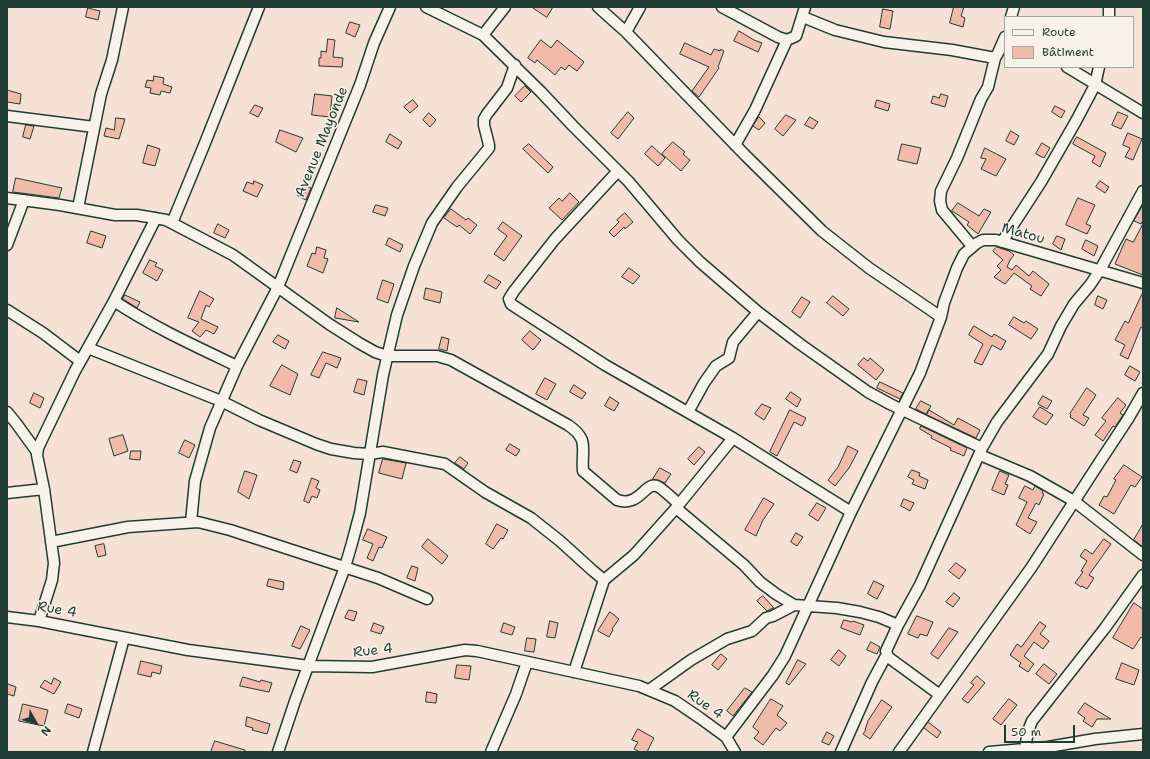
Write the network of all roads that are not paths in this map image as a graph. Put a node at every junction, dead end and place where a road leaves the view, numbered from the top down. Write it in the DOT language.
graph roads {
  1 [pos="123,7"];
  2 [pos="259,7"];
  3 [pos="390,7"];
  4 [pos="426,7"];
  5 [pos="505,7"];
  6 [pos="598,7"];
  7 [pos="640,7"];
  8 [pos="722,7"];
  9 [pos="805,7"];
  10 [pos="803,17"];
  11 [pos="626,32"];
  12 [pos="483,35"];
  13 [pos="1004,39"];
  14 [pos="787,40"];
  15 [pos="995,58"];
  16 [pos="515,65"];
  17 [pos="1069,68"];
  18 [pos="1099,68"];
  19 [pos="1095,85"];
  20 [pos="1143,112"];
  21 [pos="7,116"];
  22 [pos="94,127"];
  23 [pos="735,145"];
  24 [pos="618,171"];
  25 [pos="1143,191"];
  26 [pos="7,198"];
  27 [pos="24,200"];
  28 [pos="78,208"];
  29 [pos="156,218"];
  30 [pos="172,223"];
  31 [pos="1002,242"];
  32 [pos="7,245"];
  33 [pos="972,246"];
  34 [pos="1100,270"];
  35 [pos="1143,283"];
  36 [pos="278,287"];
  37 [pos="114,301"];
  38 [pos="7,310"];
  39 [pos="758,312"];
  40 [pos="941,317"];
  41 [pos="88,348"];
  42 [pos="387,356"];
  43 [pos="80,361"];
  44 [pos="237,366"];
  45 [pos="1143,394"];
  46 [pos="221,401"];
  47 [pos="903,409"];
  48 [pos="7,412"];
  49 [pos="688,412"];
  50 [pos="733,438"];
  51 [pos="37,452"];
  52 [pos="981,452"];
  53 [pos="369,454"];
  54 [pos="44,488"];
  55 [pos="7,493"];
  56 [pos="1074,501"];
  57 [pos="677,506"];
  58 [pos="851,512"];
  59 [pos="191,522"];
  60 [pos="51,542"];
  61 [pos="1143,555"];
  62 [pos="345,567"];
  63 [pos="1143,575"];
  64 [pos="604,580"];
  65 [pos="427,599"];
  66 [pos="794,605"];
  67 [pos="808,605"];
  68 [pos="7,617"];
  69 [pos="39,621"];
  70 [pos="898,625"];
  71 [pos="124,638"];
  72 [pos="887,654"];
  73 [pos="527,662"];
  74 [pos="309,666"];
  75 [pos="574,672"];
  76 [pos="649,690"];
  77 [pos="940,695"];
  78 [pos="1143,734"];
  79 [pos="726,737"];
  80 [pos="1025,749"];
  81 [pos="1048,750"];
  82 [pos="92,752"];
  83 [pos="278,752"];
  84 [pos="490,752"];
  85 [pos="735,752"];
  86 [pos="841,752"];
  87 [pos="899,752"];
  88 [pos="989,752"];
  1 -- 22 [label="street"];
  2 -- 30 [label="street"];
  3 -- 36 [label="street, Avenue Mayonde"];
  4 -- 12 [label="street"];
  5 -- 12 [label="street"];
  6 -- 11 [label="street"];
  7 -- 11 [label="street"];
  8 -- 14 [label="street"];
  9 -- 10 [label="street"];
  10 -- 14 [label="street"];
  10 -- 15 [label="street"];
  11 -- 23 [label="street"];
  12 -- 16 [label="street"];
  13 -- 15 [label="street"];
  14 -- 23 [label="street"];
  15 -- 33 [label="street"];
  16 -- 24 [label="street"];
  16 -- 42 [label="street"];
  17 -- 19 [label="street"];
  18 -- 19 [label="street"];
  19 -- 20 [label="street"];
  19 -- 31 [label="street"];
  21 -- 22 [label="street"];
  22 -- 28 [label="street"];
  23 -- 40 [label="street"];
  24 -- 39 [label="street"];
  24 -- 49 [label="street"];
  25 -- 34 [label="street"];
  26 -- 27 [label="street"];
  27 -- 28 [label="street"];
  27 -- 32 [label="street"];
  28 -- 29 [label="street"];
  29 -- 30 [label="street"];
  29 -- 37 [label="street"];
  30 -- 36 [label="street"];
  31 -- 33 [label="street, Matou"];
  31 -- 34 [label="street, Matou"];
  33 -- 40 [label="street"];
  34 -- 35 [label="street, Matou"];
  34 -- 52 [label="street"];
  36 -- 42 [label="street"];
  36 -- 44 [label="street, Avenue Mayonde"];
  37 -- 41 [label="street"];
  37 -- 44 [label="street"];
  38 -- 43 [label="street"];
  39 -- 47 [label="street"];
  39 -- 49 [label="street"];
  40 -- 47 [label="street"];
  41 -- 43 [label="street"];
  41 -- 46 [label="street"];
  42 -- 53 [label="street"];
  42 -- 57 [label="street"];
  43 -- 51 [label="street"];
  44 -- 46 [label="street, Avenue Mayonde"];
  45 -- 56 [label="street"];
  46 -- 53 [label="street"];
  46 -- 59 [label="street, Avenue Mayonde"];
  47 -- 52 [label="street"];
  47 -- 58 [label="street"];
  48 -- 51 [label="street"];
  49 -- 50 [label="street"];
  50 -- 57 [label="street"];
  50 -- 58 [label="street"];
  51 -- 54 [label="street"];
  52 -- 56 [label="street"];
  52 -- 70 [label="street"];
  53 -- 62 [label="street"];
  53 -- 64 [label="street"];
  54 -- 55 [label="street"];
  54 -- 60 [label="street"];
  56 -- 61 [label="street"];
  56 -- 77 [label="street"];
  57 -- 64 [label="street"];
  57 -- 66 [label="street"];
  58 -- 67 [label="street"];
  59 -- 60 [label="street"];
  59 -- 62 [label="street"];
  60 -- 69 [label="street"];
  62 -- 65 [label="street"];
  62 -- 74 [label="street"];
  63 -- 80 [label="street"];
  64 -- 75 [label="street"];
  66 -- 67 [label="street"];
  66 -- 76 [label="street"];
  67 -- 70 [label="street"];
  67 -- 79 [label="street"];
  68 -- 69 [label="street, Rue 4"];
  69 -- 71 [label="street, Rue 4"];
  70 -- 72 [label="street"];
  71 -- 74 [label="street, Rue 4"];
  71 -- 82 [label="street"];
  72 -- 77 [label="street"];
  72 -- 86 [label="street"];
  73 -- 74 [label="street, Rue 4"];
  73 -- 75 [label="street, Rue 4"];
  73 -- 84 [label="street"];
  74 -- 83 [label="street"];
  75 -- 76 [label="street, Rue 4"];
  76 -- 79 [label="street, Rue 4"];
  77 -- 87 [label="street"];
  78 -- 81 [label="street"];
  79 -- 85 [label="street"];
  80 -- 81 [label="street"];
  80 -- 88 [label="street"];
}
